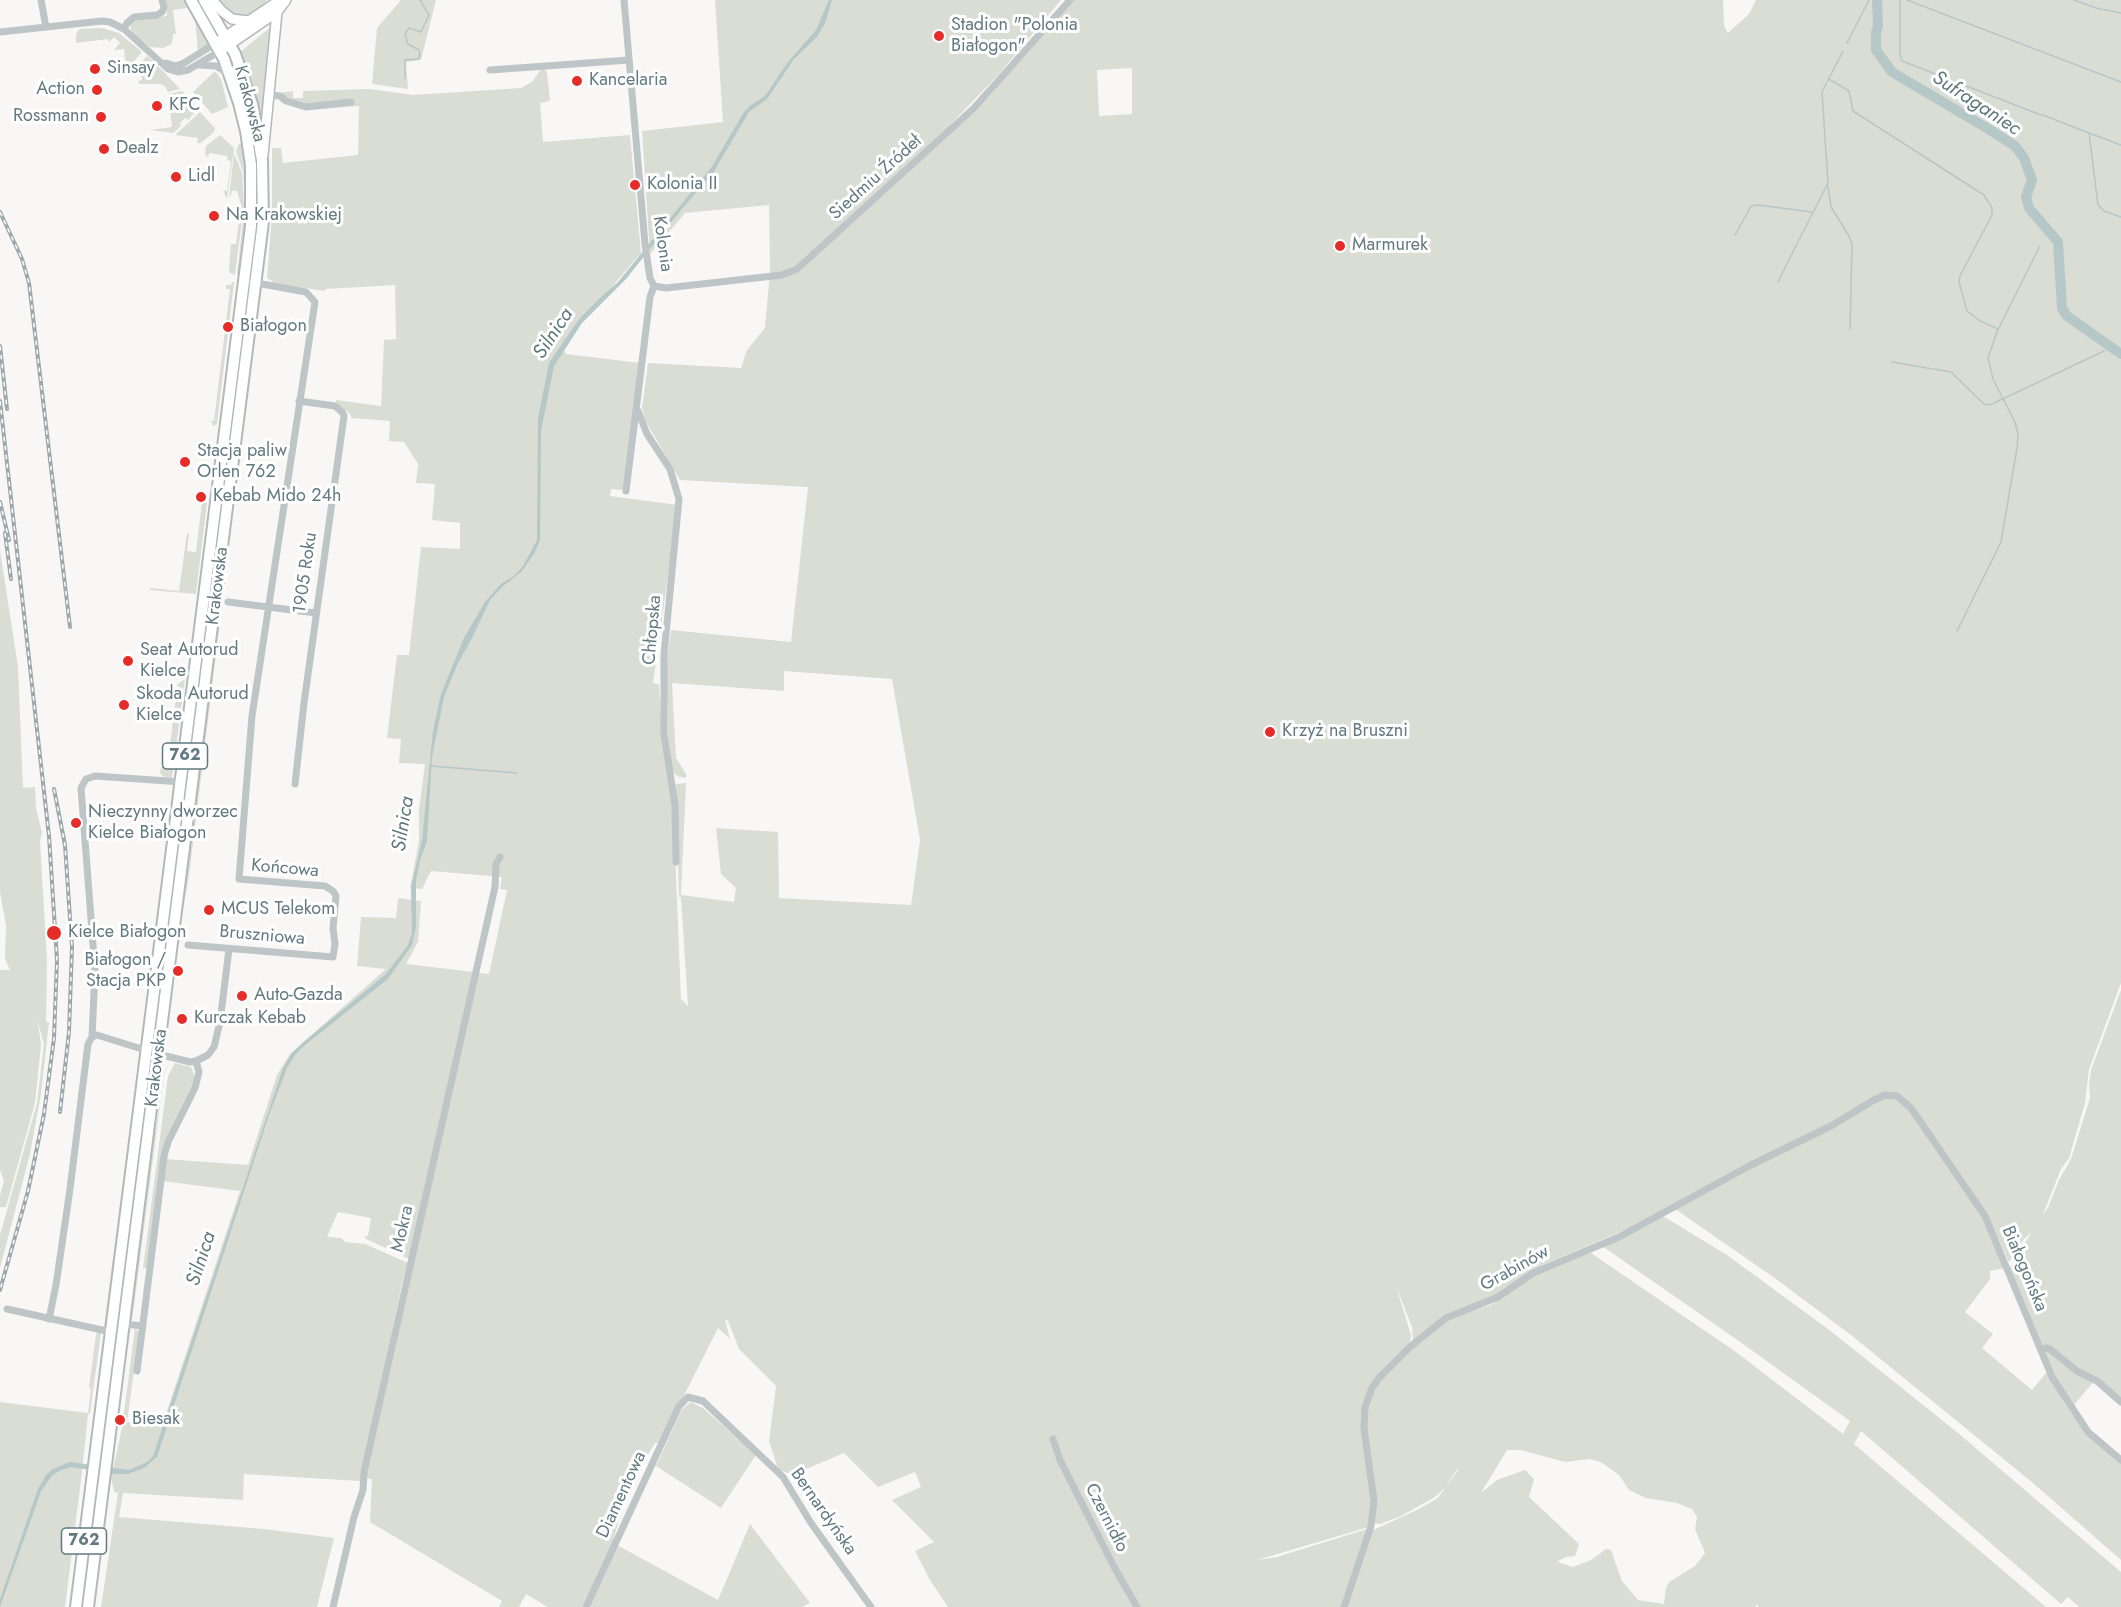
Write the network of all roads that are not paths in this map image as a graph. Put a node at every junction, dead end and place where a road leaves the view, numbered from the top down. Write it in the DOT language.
graph roads {
  1 [pos="41,0"];
  2 [pos="162,0"];
  3 [pos="191,0"];
  4 [pos="204,0"];
  5 [pos="212,0"];
  6 [pos="285,0"];
  7 [pos="624,0"];
  8 [pos="1070,0"];
  9 [pos="275,5"];
  10 [pos="249,21"];
  11 [pos="46,27"];
  12 [pos="123,29"];
  13 [pos="0,32"];
  14 [pos="223,44"];
  15 [pos="160,60"];
  16 [pos="629,60"];
  17 [pos="195,65"];
  18 [pos="490,70"];
  19 [pos="230,75"];
  20 [pos="269,94"];
  21 [pos="351,102"];
  22 [pos="262,160"];
  23 [pos="245,281"];
  24 [pos="257,284"];
  25 [pos="654,286"];
  26 [pos="299,401"];
  27 [pos="638,411"];
  28 [pos="626,490"];
  29 [pos="228,602"];
  30 [pos="268,607"];
  31 [pos="316,613"];
  32 [pos="182,782"];
  33 [pos="295,784"];
  34 [pos="500,857"];
  35 [pos="676,862"];
  36 [pos="188,945"];
  37 [pos="229,949"];
  38 [pos="333,957"];
  39 [pos="92,1037"];
  40 [pos="153,1052"];
  41 [pos="196,1061"];
  42 [pos="1890,1095"];
  43 [pos="8,1310"];
  44 [pos="50,1319"];
  45 [pos="124,1324"];
  46 [pos="142,1326"];
  47 [pos="111,1332"];
  48 [pos="2041,1349"];
  49 [pos="137,1371"];
  50 [pos="688,1397"];
  51 [pos="2121,1402"];
  52 [pos="1053,1439"];
  53 [pos="2121,1460"];
  54 [pos="76,1607"];
  55 [pos="88,1607"];
  56 [pos="333,1607"];
  57 [pos="586,1607"];
  58 [pos="871,1607"];
  59 [pos="1137,1607"];
  60 [pos="1344,1607"];
  1 -- 11 [label="street"];
  2 -- 12 [label="street"];
  3 -- 14 [label="main road, Krakowska / 762"];
  4 -- 14 [label="main road, Krakowska / 762"];
  5 -- 10 [label="main road"];
  6 -- 9 [label="main road"];
  7 -- 16 [label="street, Kolonia"];
  8 -- 25 [label="street, Siedmiu Źródeł"];
  9 -- 10 [label="main road"];
  9 -- 14 [label="main road"];
  9 -- 20 [label="main road"];
  10 -- 14 [label="main road"];
  11 -- 12 [label="street"];
  11 -- 13 [label="street"];
  12 -- 15 [label="street"];
  14 -- 15 [label="street"];
  14 -- 17 [label="street"];
  14 -- 19 [label="main road, Krakowska / 762"];
  14 -- 22 [label="main road, Krakowska / 762"];
  15 -- 17 [label="street"];
  16 -- 18 [label="street"];
  16 -- 25 [label="street, Kolonia"];
  17 -- 19 [label="street"];
  19 -- 23 [label="main road, Krakowska / 762"];
  20 -- 21 [label="street"];
  20 -- 22 [label="main road"];
  22 -- 24 [label="main road, Krakowska / 762"];
  23 -- 24 [label="street"];
  23 -- 32 [label="main road, Krakowska / 762"];
  24 -- 26 [label="street"];
  24 -- 40 [label="main road, Krakowska / 762"];
  25 -- 27 [label="street, Kolonia"];
  26 -- 30 [label="street"];
  26 -- 31 [label="street, 1905 Roku"];
  27 -- 28 [label="street, Kolonia"];
  27 -- 35 [label="street, Chłopska"];
  29 -- 30 [label="street"];
  30 -- 31 [label="street"];
  30 -- 38 [label="street, Końcowa"];
  31 -- 33 [label="street, 1905 Roku"];
  32 -- 39 [label="street"];
  32 -- 40 [label="main road, Krakowska / 762"];
  34 -- 56 [label="street, Mokra"];
  36 -- 37 [label="street, Bruszniowa"];
  37 -- 38 [label="street, Bruszniowa"];
  37 -- 41 [label="street"];
  39 -- 40 [label="street"];
  39 -- 44 [label="street"];
  40 -- 41 [label="street"];
  40 -- 45 [label="main road, Krakowska / 762"];
  40 -- 47 [label="main road, Krakowska / 762"];
  41 -- 46 [label="street, Krakowska"];
  42 -- 48 [label="street, Białogońska"];
  42 -- 60 [label="street, Grabinów"];
  43 -- 44 [label="street"];
  44 -- 47 [label="street"];
  45 -- 46 [label="street"];
  45 -- 55 [label="main road, Krakowska / 762"];
  46 -- 49 [label="street, Krakowska"];
  47 -- 54 [label="main road, Krakowska / 762"];
  48 -- 51 [label="street"];
  48 -- 53 [label="street, Białogońska"];
  50 -- 57 [label="street, Diamentowa"];
  50 -- 58 [label="street, Bernardyńska"];
  52 -- 59 [label="street, Czernidło"];
}
